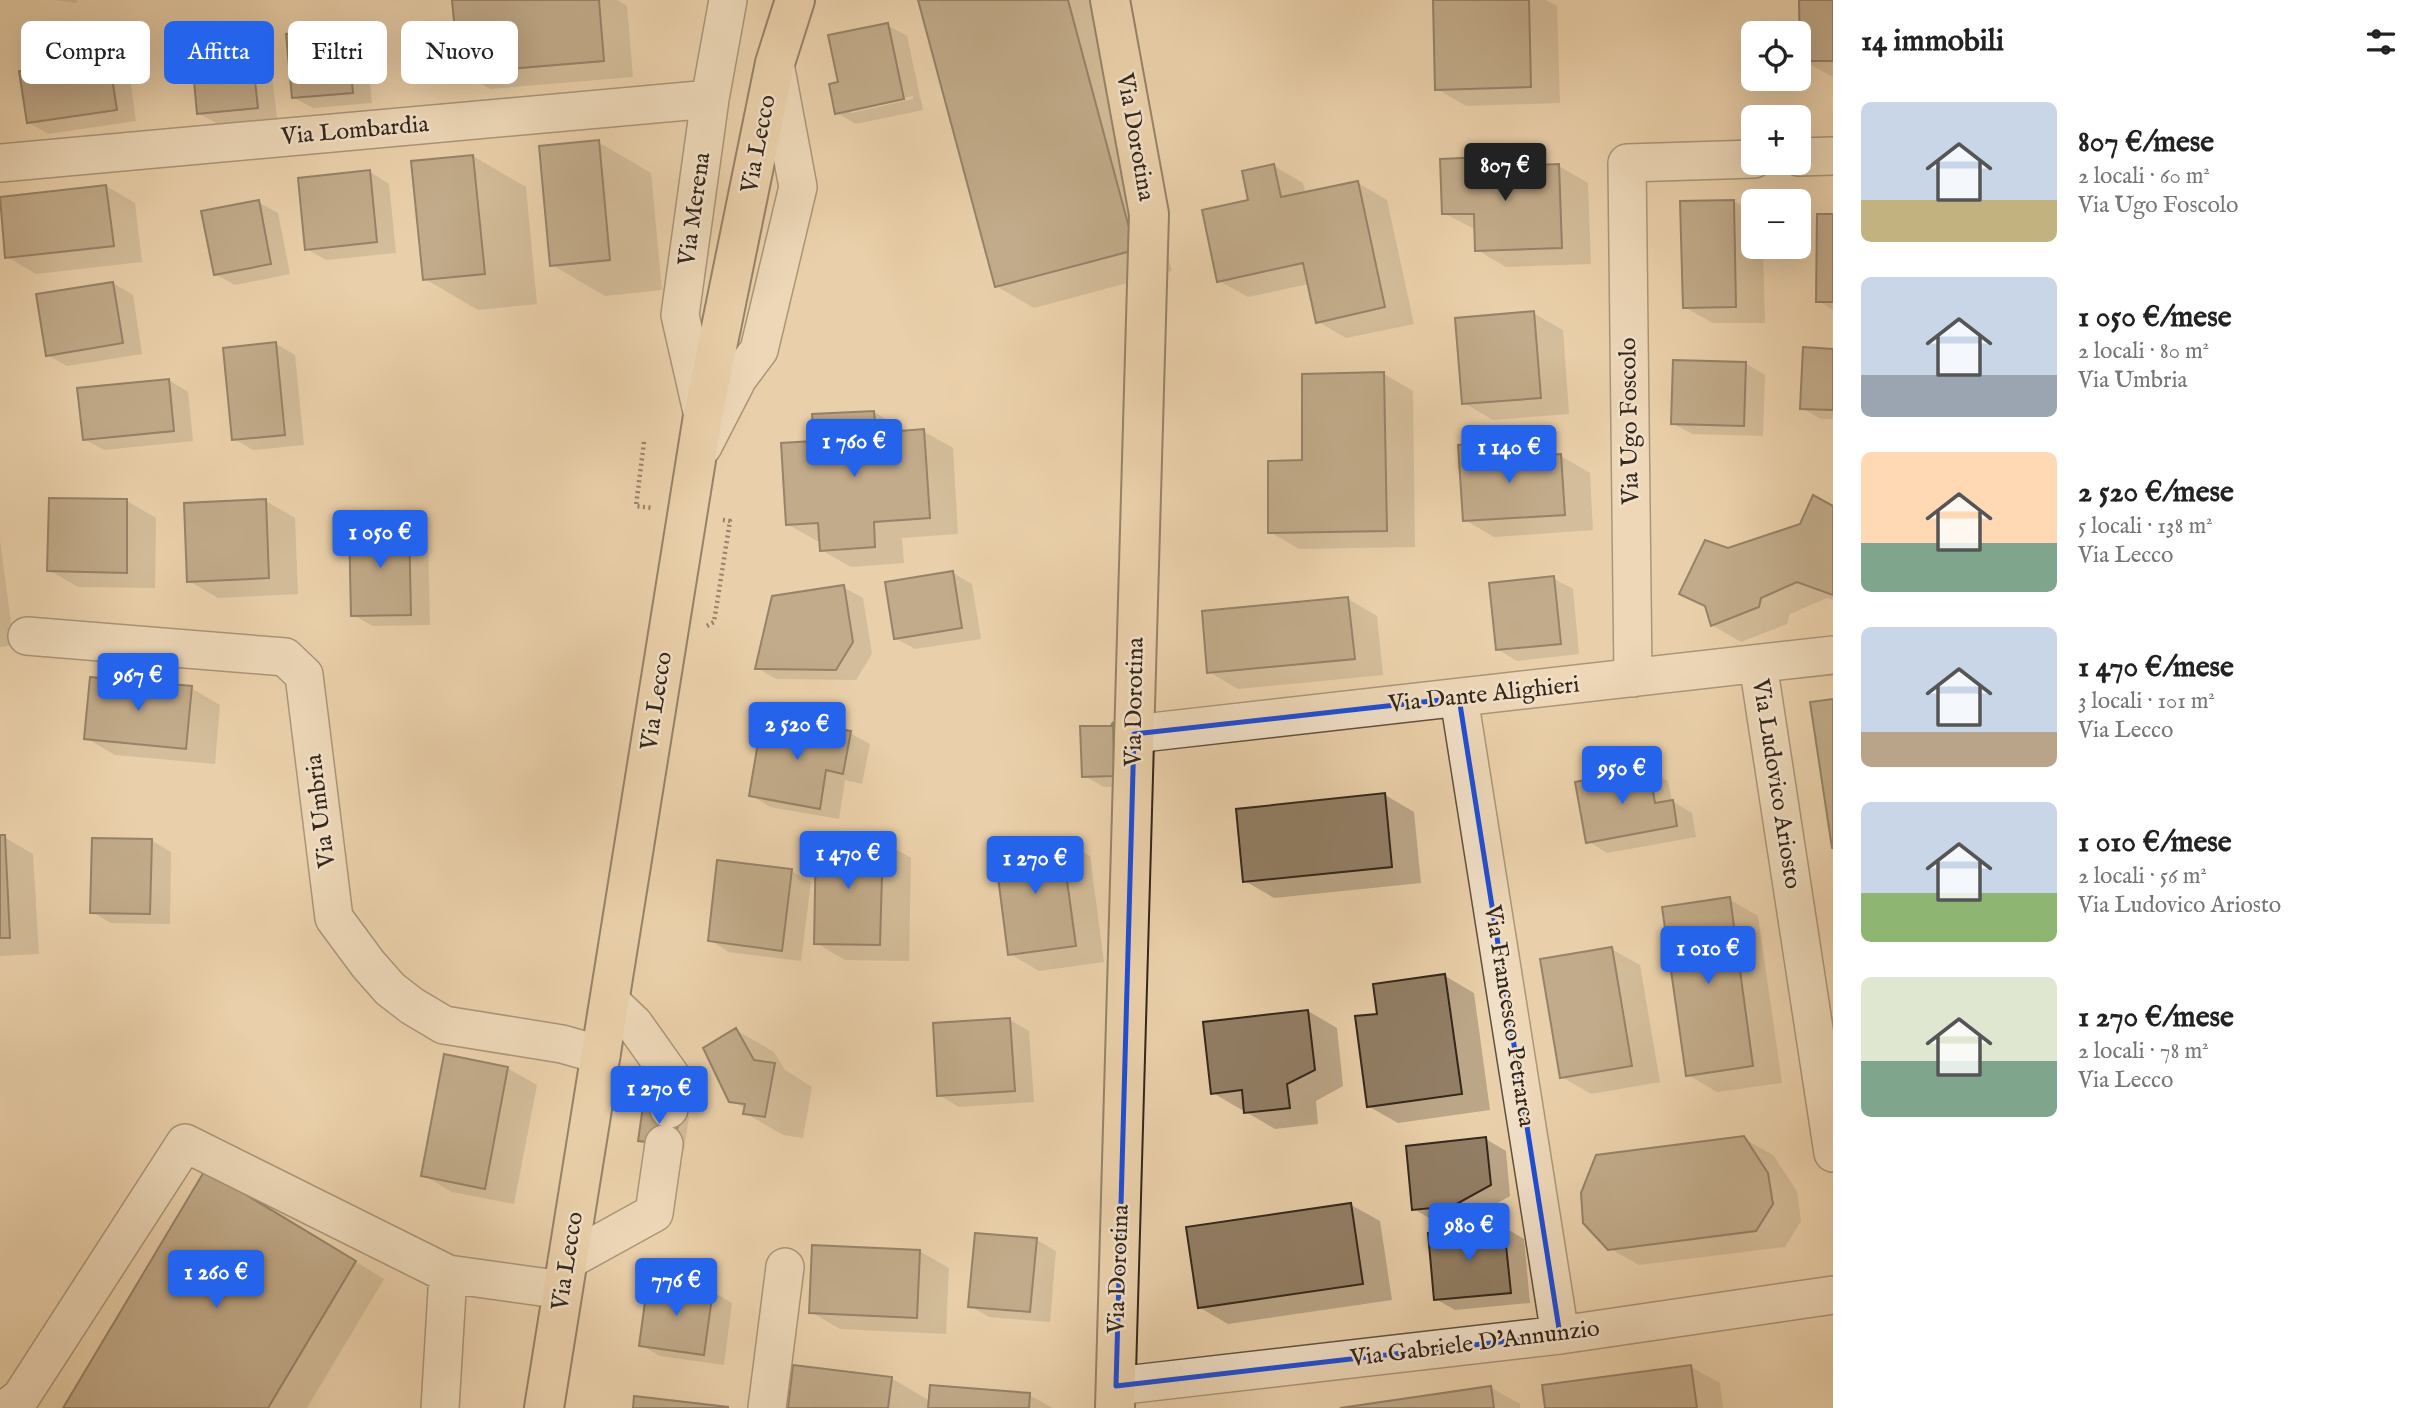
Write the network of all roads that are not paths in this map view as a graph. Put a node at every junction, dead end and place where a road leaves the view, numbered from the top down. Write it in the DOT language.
graph roads {
  1 [pos="728,0"];
  2 [pos="795,0"];
  3 [pos="1110,0"];
  4 [pos="775,63"];
  5 [pos="710,99"];
  6 [pos="1833,156"];
  7 [pos="1811,157"];
  8 [pos="1741,159"];
  9 [pos="0,163"];
  10 [pos="704,416"];
  11 [pos="696,459"];
  12 [pos="27,636"];
  13 [pos="1833,655"];
  14 [pos="1758,664"];
  15 [pos="1633,678"];
  16 [pos="1459,698"];
  17 [pos="1134,734"];
  18 [pos="610,1001"];
  19 [pos="601,1055"];
  20 [pos="1833,1153"];
  21 [pos="785,1267"];
  22 [pos="448,1274"];
  23 [pos="565,1275"];
  24 [pos="1833,1295"];
  25 [pos="1560,1335"];
  26 [pos="1115,1397"];
  27 [pos="7,1408"];
  28 [pos="440,1408"];
  29 [pos="544,1408"];
  30 [pos="767,1408"];
  1 -- 5 [label="street, Via Merena"];
  2 -- 4 [label="main road, Via Lecco"];
  3 -- 17 [label="main road, Via Dorotina"];
  4 -- 10 [label="main road, Via Lecco"];
  4 -- 11 [label="street"];
  5 -- 9 [label="street, Via Lombardia"];
  5 -- 10 [label="street, Via Merena"];
  6 -- 7 [label="street"];
  8 -- 15 [label="street, Via Ugo Foscolo"];
  10 -- 11 [label="main road, Via Lecco"];
  11 -- 18 [label="main road, Via Lecco"];
  12 -- 19 [label="street, Via Umbria"];
  13 -- 14 [label="street, Via Dante Alighieri"];
  14 -- 15 [label="street, Via Dante Alighieri"];
  14 -- 20 [label="street, Via Ludovico Ariosto"];
  15 -- 16 [label="street, Via Dante Alighieri"];
  16 -- 17 [label="street, Via Dante Alighieri"];
  16 -- 25 [label="street, Via Francesco Petrarca"];
  17 -- 26 [label="main road, Via Dorotina"];
  18 -- 19 [label="main road, Via Lecco"];
  18 -- 23 [label="street"];
  19 -- 23 [label="main road, Via Lecco"];
  21 -- 30 [label="street"];
  22 -- 23 [label="street"];
  22 -- 27 [label="street"];
  22 -- 28 [label="street"];
  23 -- 29 [label="main road, Via Lecco"];
  24 -- 25 [label="street, Via Gabriele D'Annunzio"];
  25 -- 26 [label="street, Via Gabriele D'Annunzio"];
}
